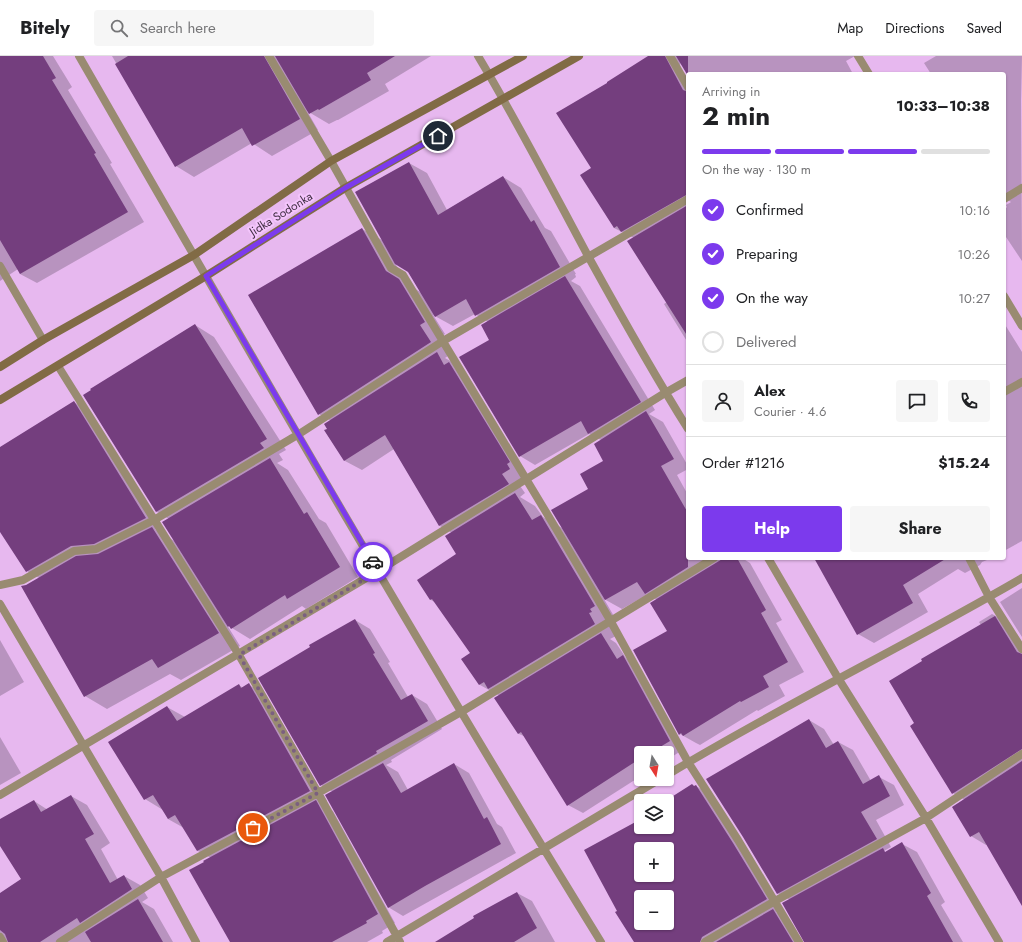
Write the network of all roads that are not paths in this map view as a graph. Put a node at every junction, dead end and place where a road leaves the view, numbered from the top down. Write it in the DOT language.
graph roads {
  1 [pos="79,56"];
  2 [pos="269,56"];
  3 [pos="478,56"];
  4 [pos="522,56"];
  5 [pos="579,56"];
  6 [pos="670,56"];
  7 [pos="858,56"];
  8 [pos="868,72"];
  9 [pos="490,75"];
  10 [pos="686,84"];
  11 [pos="504,99"];
  12 [pos="332,161"];
  13 [pos="345,188"];
  14 [pos="1022,188"];
  15 [pos="1006,198"];
  16 [pos="686,200"];
  17 [pos="194,255"];
  18 [pos="588,257"];
  19 [pos="0,266"];
  20 [pos="206,276"];
  21 [pos="1006,299"];
  22 [pos="1022,326"];
  23 [pos="43,340"];
  24 [pos="444,341"];
  25 [pos="58,366"];
  26 [pos="0,367"];
  27 [pos="686,381"];
  28 [pos="1022,382"];
  29 [pos="1006,391"];
  30 [pos="665,393"];
  31 [pos="0,400"];
  32 [pos="686,426"];
  33 [pos="299,434"];
  34 [pos="526,480"];
  35 [pos="154,520"];
  36 [pos="711,560"];
  37 [pos="769,560"];
  38 [pos="970,560"];
  39 [pos="378,571"];
  40 [pos="1022,578"];
  41 [pos="0,585"];
  42 [pos="989,597"];
  43 [pos="0,604"];
  44 [pos="610,620"];
  45 [pos="1022,649"];
  46 [pos="239,655"];
  47 [pos="838,678"];
  48 [pos="461,712"];
  49 [pos="82,746"];
  50 [pos="1022,754"];
  51 [pos="688,762"];
  52 [pos="674,771"];
  53 [pos="648,786"];
  54 [pos="318,793"];
  55 [pos="0,795"];
  56 [pos="926,818"];
  57 [pos="544,849"];
  58 [pos="161,877"];
  59 [pos="775,901"];
  60 [pos="0,937"];
  61 [pos="398,939"];
  62 [pos="3,942"];
  63 [pos="60,942"];
  64 [pos="196,942"];
  65 [pos="387,942"];
  66 [pos="602,942"];
  67 [pos="705,942"];
  68 [pos="799,942"];
  69 [pos="999,942"];
  1 -- 17 [label="street"];
  2 -- 12 [label="street"];
  3 -- 9 [label="street"];
  4 -- 9 [label="main road, Jidka Sodonka"];
  5 -- 11 [label="main road, Jidka Sodonka"];
  6 -- 10 [label="street"];
  7 -- 8 [label="street"];
  9 -- 11 [label="street"];
  9 -- 12 [label="main road, Jidka Sodonka"];
  11 -- 13 [label="main road, Jidka Sodonka"];
  11 -- 18 [label="street"];
  12 -- 13 [label="street"];
  12 -- 17 [label="main road, Jidka Sodonka"];
  13 -- 20 [label="main road, Jidka Sodonka"];
  13 -- 24 [label="street"];
  14 -- 15 [label="street"];
  16 -- 18 [label="street"];
  17 -- 20 [label="street"];
  17 -- 23 [label="main road, Jidka Sodonka"];
  18 -- 24 [label="street"];
  18 -- 30 [label="street"];
  19 -- 23 [label="street"];
  20 -- 25 [label="main road, Jidka Sodonka"];
  20 -- 33 [label="street"];
  21 -- 22 [label="street"];
  23 -- 26 [label="main road, Jidka Sodonka"];
  24 -- 33 [label="street"];
  24 -- 34 [label="street"];
  25 -- 31 [label="main road, Jidka Sodonka"];
  25 -- 35 [label="street"];
  27 -- 30 [label="street"];
  28 -- 29 [label="street"];
  30 -- 32 [label="street"];
  30 -- 34 [label="street"];
  33 -- 35 [label="street"];
  33 -- 39 [label="street"];
  34 -- 39 [label="street"];
  34 -- 44 [label="street"];
  35 -- 41 [label="street"];
  35 -- 46 [label="street"];
  36 -- 44 [label="street"];
  37 -- 47 [label="street"];
  38 -- 42 [label="street"];
  39 -- 46 [label="street"];
  39 -- 48 [label="street"];
  40 -- 42 [label="street"];
  42 -- 45 [label="street"];
  42 -- 47 [label="street"];
  43 -- 49 [label="street"];
  44 -- 48 [label="street"];
  44 -- 51 [label="street"];
  46 -- 49 [label="street"];
  46 -- 54 [label="street"];
  47 -- 51 [label="street"];
  47 -- 56 [label="street"];
  48 -- 54 [label="street"];
  48 -- 57 [label="street"];
  49 -- 55 [label="street"];
  49 -- 58 [label="street"];
  50 -- 56 [label="street"];
  51 -- 52 [label="street"];
  51 -- 59 [label="street"];
  53 -- 57 [label="street"];
  54 -- 58 [label="street"];
  54 -- 61 [label="street"];
  56 -- 59 [label="street"];
  56 -- 69 [label="street"];
  57 -- 61 [label="street"];
  57 -- 66 [label="street"];
  58 -- 63 [label="street"];
  58 -- 64 [label="street"];
  59 -- 67 [label="street"];
  59 -- 68 [label="street"];
  60 -- 62 [label="street"];
  61 -- 65 [label="street"];
}
